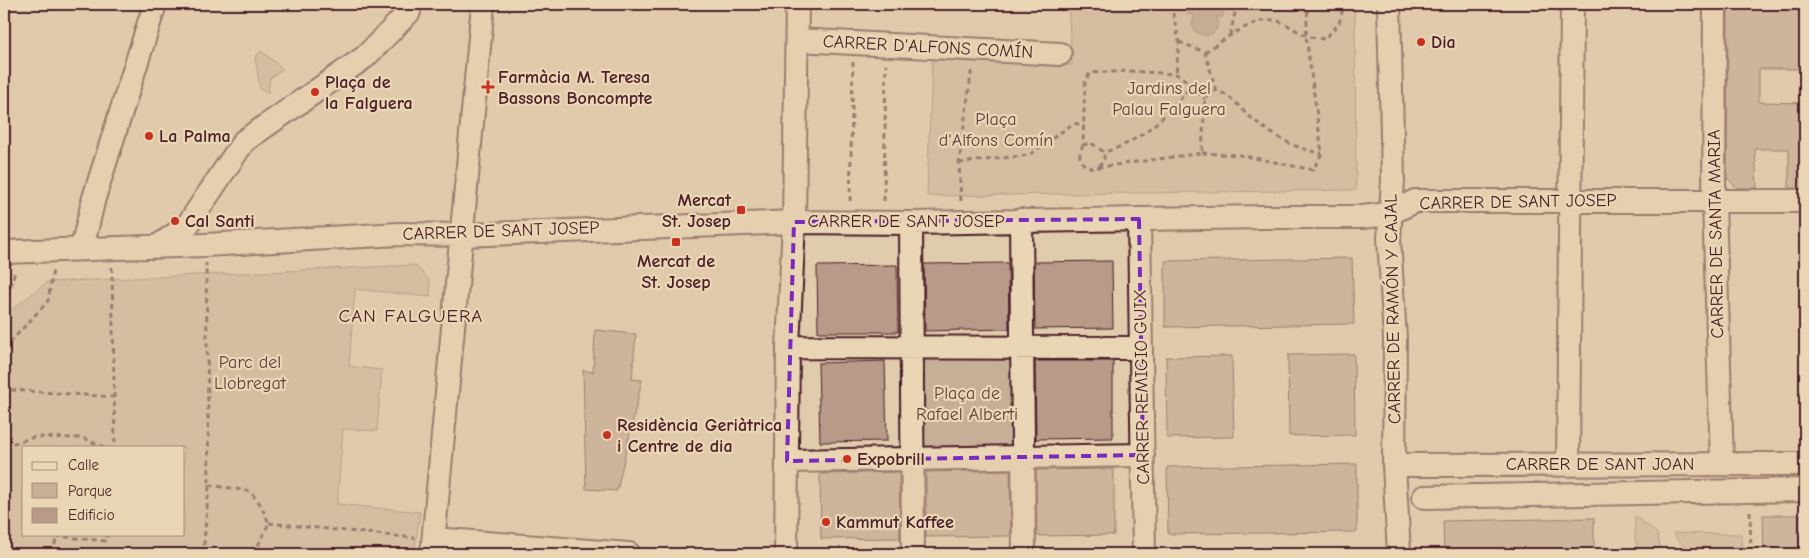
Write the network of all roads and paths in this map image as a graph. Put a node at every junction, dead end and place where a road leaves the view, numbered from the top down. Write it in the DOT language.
graph roads {
  1 [pos="155,4"];
  2 [pos="410,4"];
  3 [pos="483,4"];
  4 [pos="797,4"];
  5 [pos="1174,4"];
  6 [pos="1237,4"];
  7 [pos="1308,4"];
  8 [pos="1344,4"];
  9 [pos="1389,4"];
  10 [pos="1572,4"];
  11 [pos="1715,4"];
  12 [pos="1230,35"];
  13 [pos="1306,36"];
  14 [pos="796,40"];
  15 [pos="1179,42"];
  16 [pos="853,43"];
  17 [pos="887,45"];
  18 [pos="973,49"];
  19 [pos="1205,52"];
  20 [pos="1060,54"];
  21 [pos="1176,74"];
  22 [pos="1192,84"];
  23 [pos="1216,90"];
  24 [pos="1205,99"];
  25 [pos="1084,126"];
  26 [pos="1083,146"];
  27 [pos="1104,152"];
  28 [pos="1202,152"];
  29 [pos="1322,153"];
  30 [pos="959,163"];
  31 [pos="1099,167"];
  32 [pos="850,201"];
  33 [pos="884,201"];
  34 [pos="961,201"];
  35 [pos="1569,201"];
  36 [pos="1805,201"];
  37 [pos="1714,202"];
  38 [pos="1389,214"];
  39 [pos="1139,219"];
  40 [pos="1020,220"];
  41 [pos="794,222"];
  42 [pos="911,223"];
  43 [pos="462,235"];
  44 [pos="205,245"];
  45 [pos="158,246"];
  46 [pos="82,248"];
  47 [pos="112,249"];
  48 [pos="10,260"];
  49 [pos="44,270"];
  50 [pos="4,303"];
  51 [pos="788,347"];
  52 [pos="912,348"];
  53 [pos="1022,348"];
  54 [pos="1141,348"];
  55 [pos="4,349"];
  56 [pos="4,396"];
  57 [pos="114,397"];
  58 [pos="4,446"];
  59 [pos="102,446"];
  60 [pos="115,446"];
  61 [pos="1143,455"];
  62 [pos="912,458"];
  63 [pos="1023,458"];
  64 [pos="788,461"];
  65 [pos="1722,464"];
  66 [pos="1805,464"];
  67 [pos="1394,465"];
  68 [pos="1568,465"];
  69 [pos="209,485"];
  70 [pos="1805,490"];
  71 [pos="1424,497"];
  72 [pos="1750,514"];
  73 [pos="269,523"];
  74 [pos="56,536"];
  75 [pos="56,536"];
  76 [pos="106,536"];
  77 [pos="204,547"];
  78 [pos="433,547"];
  79 [pos="54,554"];
  80 [pos="198,554"];
  81 [pos="204,554"];
  82 [pos="254,554"];
  83 [pos="629,554"];
  84 [pos="786,554"];
  85 [pos="912,554"];
  86 [pos="1024,554"];
  87 [pos="1144,554"];
  88 [pos="1399,554"];
  89 [pos="1751,554"];
  1 -- 46 [label="street"];
  2 -- 45 [label="street"];
  3 -- 43 [label="street"];
  4 -- 14 [label="street"];
  5 -- 15 [label="path"];
  6 -- 12 [label="path"];
  7 -- 13 [label="path"];
  8 -- 13 [label="path"];
  9 -- 38 [label="street, CARRER DE RAMÓN Y CAJAL"];
  10 -- 35 [label="street"];
  11 -- 37 [label="street, CARRER DE SANTA MARIA"];
  12 -- 13 [label="path"];
  12 -- 19 [label="path"];
  13 -- 29 [label="path"];
  14 -- 16 [label="street, CARRER D'ALFONS COMÍN"];
  14 -- 41 [label="street"];
  15 -- 19 [label="path"];
  15 -- 21 [label="path"];
  16 -- 17 [label="street, CARRER D'ALFONS COMÍN"];
  16 -- 32 [label="path"];
  17 -- 18 [label="street, CARRER D'ALFONS COMÍN"];
  17 -- 33 [label="path"];
  18 -- 20 [label="street, CARRER D'ALFONS COMÍN"];
  18 -- 30 [label="path"];
  19 -- 23 [label="path"];
  21 -- 22 [label="path"];
  21 -- 25 [label="path"];
  22 -- 24 [label="path"];
  22 -- 27 [label="path"];
  23 -- 24 [label="path"];
  23 -- 29 [label="path"];
  24 -- 28 [label="path"];
  25 -- 26 [label="path"];
  25 -- 30 [label="path"];
  26 -- 27 [label="path"];
  26 -- 31 [label="path"];
  27 -- 31 [label="path"];
  28 -- 29 [label="path"];
  28 -- 31 [label="path"];
  30 -- 34 [label="path"];
  35 -- 37 [label="street, CARRER DE SANT JOSEP"];
  35 -- 38 [label="street, CARRER DE SANT JOSEP"];
  35 -- 68 [label="street"];
  36 -- 37 [label="street, CARRER DE SANT JOSEP"];
  37 -- 65 [label="street, CARRER DE SANTA MARIA"];
  38 -- 39 [label="street, CARRER DE SANT JOSEP"];
  38 -- 67 [label="street, CARRER DE RAMÓN Y CAJAL"];
  39 -- 40 [label="street, CARRER DE SANT JOSEP"];
  39 -- 54 [label="street, CARRER REMIGIO GUIX"];
  40 -- 42 [label="street, CARRER DE SANT JOSEP"];
  40 -- 53 [label="street"];
  41 -- 42 [label="street, CARRER DE SANT JOSEP"];
  41 -- 43 [label="street, CARRER DE SANT JOSEP"];
  41 -- 51 [label="street"];
  42 -- 52 [label="street"];
  43 -- 44 [label="street, CARRER DE SANT JOSEP"];
  43 -- 78 [label="street"];
  44 -- 45 [label="street, CARRER DE SANT JOSEP"];
  44 -- 69 [label="path"];
  45 -- 47 [label="street, CARRER DE SANT JOSEP"];
  46 -- 47 [label="street, CARRER DE SANT JOSEP"];
  46 -- 48 [label="street, CARRER DE SANT JOSEP"];
  47 -- 57 [label="path"];
  48 -- 50 [label="path"];
  49 -- 55 [label="path"];
  51 -- 52 [label="street"];
  51 -- 64 [label="street"];
  52 -- 53 [label="street"];
  52 -- 62 [label="street"];
  53 -- 54 [label="street"];
  53 -- 63 [label="street"];
  54 -- 61 [label="street, CARRER REMIGIO GUIX"];
  56 -- 57 [label="path"];
  57 -- 60 [label="path"];
  58 -- 59 [label="path"];
  61 -- 63 [label="street"];
  61 -- 87 [label="street, CARRER REMIGIO GUIX"];
  62 -- 63 [label="street"];
  62 -- 64 [label="street"];
  62 -- 85 [label="street"];
  63 -- 86 [label="street"];
  64 -- 84 [label="street"];
  65 -- 66 [label="street, CARRER DE SANT JOAN"];
  65 -- 68 [label="street, CARRER DE SANT JOAN"];
  67 -- 68 [label="street, CARRER DE SANT JOAN"];
  67 -- 88 [label="street, CARRER DE RAMÓN Y CAJAL"];
  69 -- 73 [label="path"];
  69 -- 77 [label="path"];
  70 -- 71 [label="street, CARRER DE SANT JOAN"];
  72 -- 89 [label="path"];
  73 -- 78 [label="path"];
  73 -- 82 [label="path"];
  74 -- 76 [label="path"];
  75 -- 79 [label="path"];
  77 -- 80 [label="path"];
  77 -- 81 [label="path"];
  78 -- 83 [label="street"];
}
